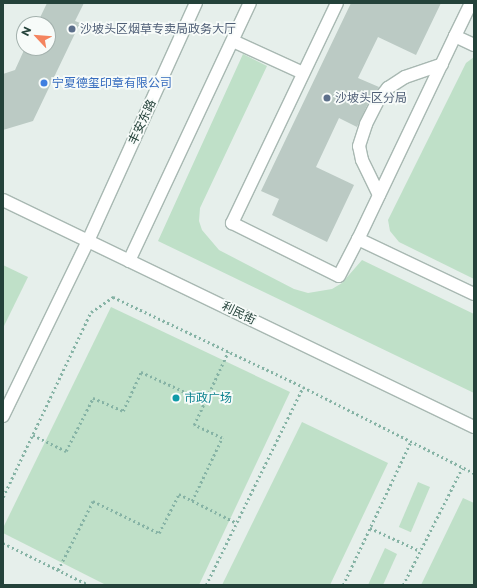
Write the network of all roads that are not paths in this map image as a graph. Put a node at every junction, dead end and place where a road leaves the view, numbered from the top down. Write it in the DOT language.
graph roads {
  1 [pos="196,3"];
  2 [pos="250,3"];
  3 [pos="337,3"];
  4 [pos="471,3"];
  5 [pos="455,36"];
  6 [pos="233,41"];
  7 [pos="474,45"];
  8 [pos="442,64"];
  9 [pos="303,73"];
  10 [pos="379,195"];
  11 [pos="3,200"];
  12 [pos="358,238"];
  13 [pos="88,241"];
  14 [pos="129,261"];
  15 [pos="474,294"];
  16 [pos="3,416"];
  17 [pos="474,427"];
  1 -- 13 [label="street, 丰安东路"];
  2 -- 6 [label="street"];
  3 -- 9 [label="street"];
  4 -- 5 [label="street"];
  5 -- 7 [label="street"];
  5 -- 8 [label="street"];
  6 -- 9 [label="street"];
  6 -- 14 [label="street"];
  8 -- 10 [label="street"];
  8 -- 10 [label="street"];
  9 -- 12 [label="street"];
  10 -- 12 [label="street"];
  11 -- 13 [label="street, 利民街"];
  12 -- 15 [label="street"];
  13 -- 14 [label="street, 利民街"];
  13 -- 16 [label="street, 丰安东路"];
  14 -- 17 [label="street, 利民街"];
}
